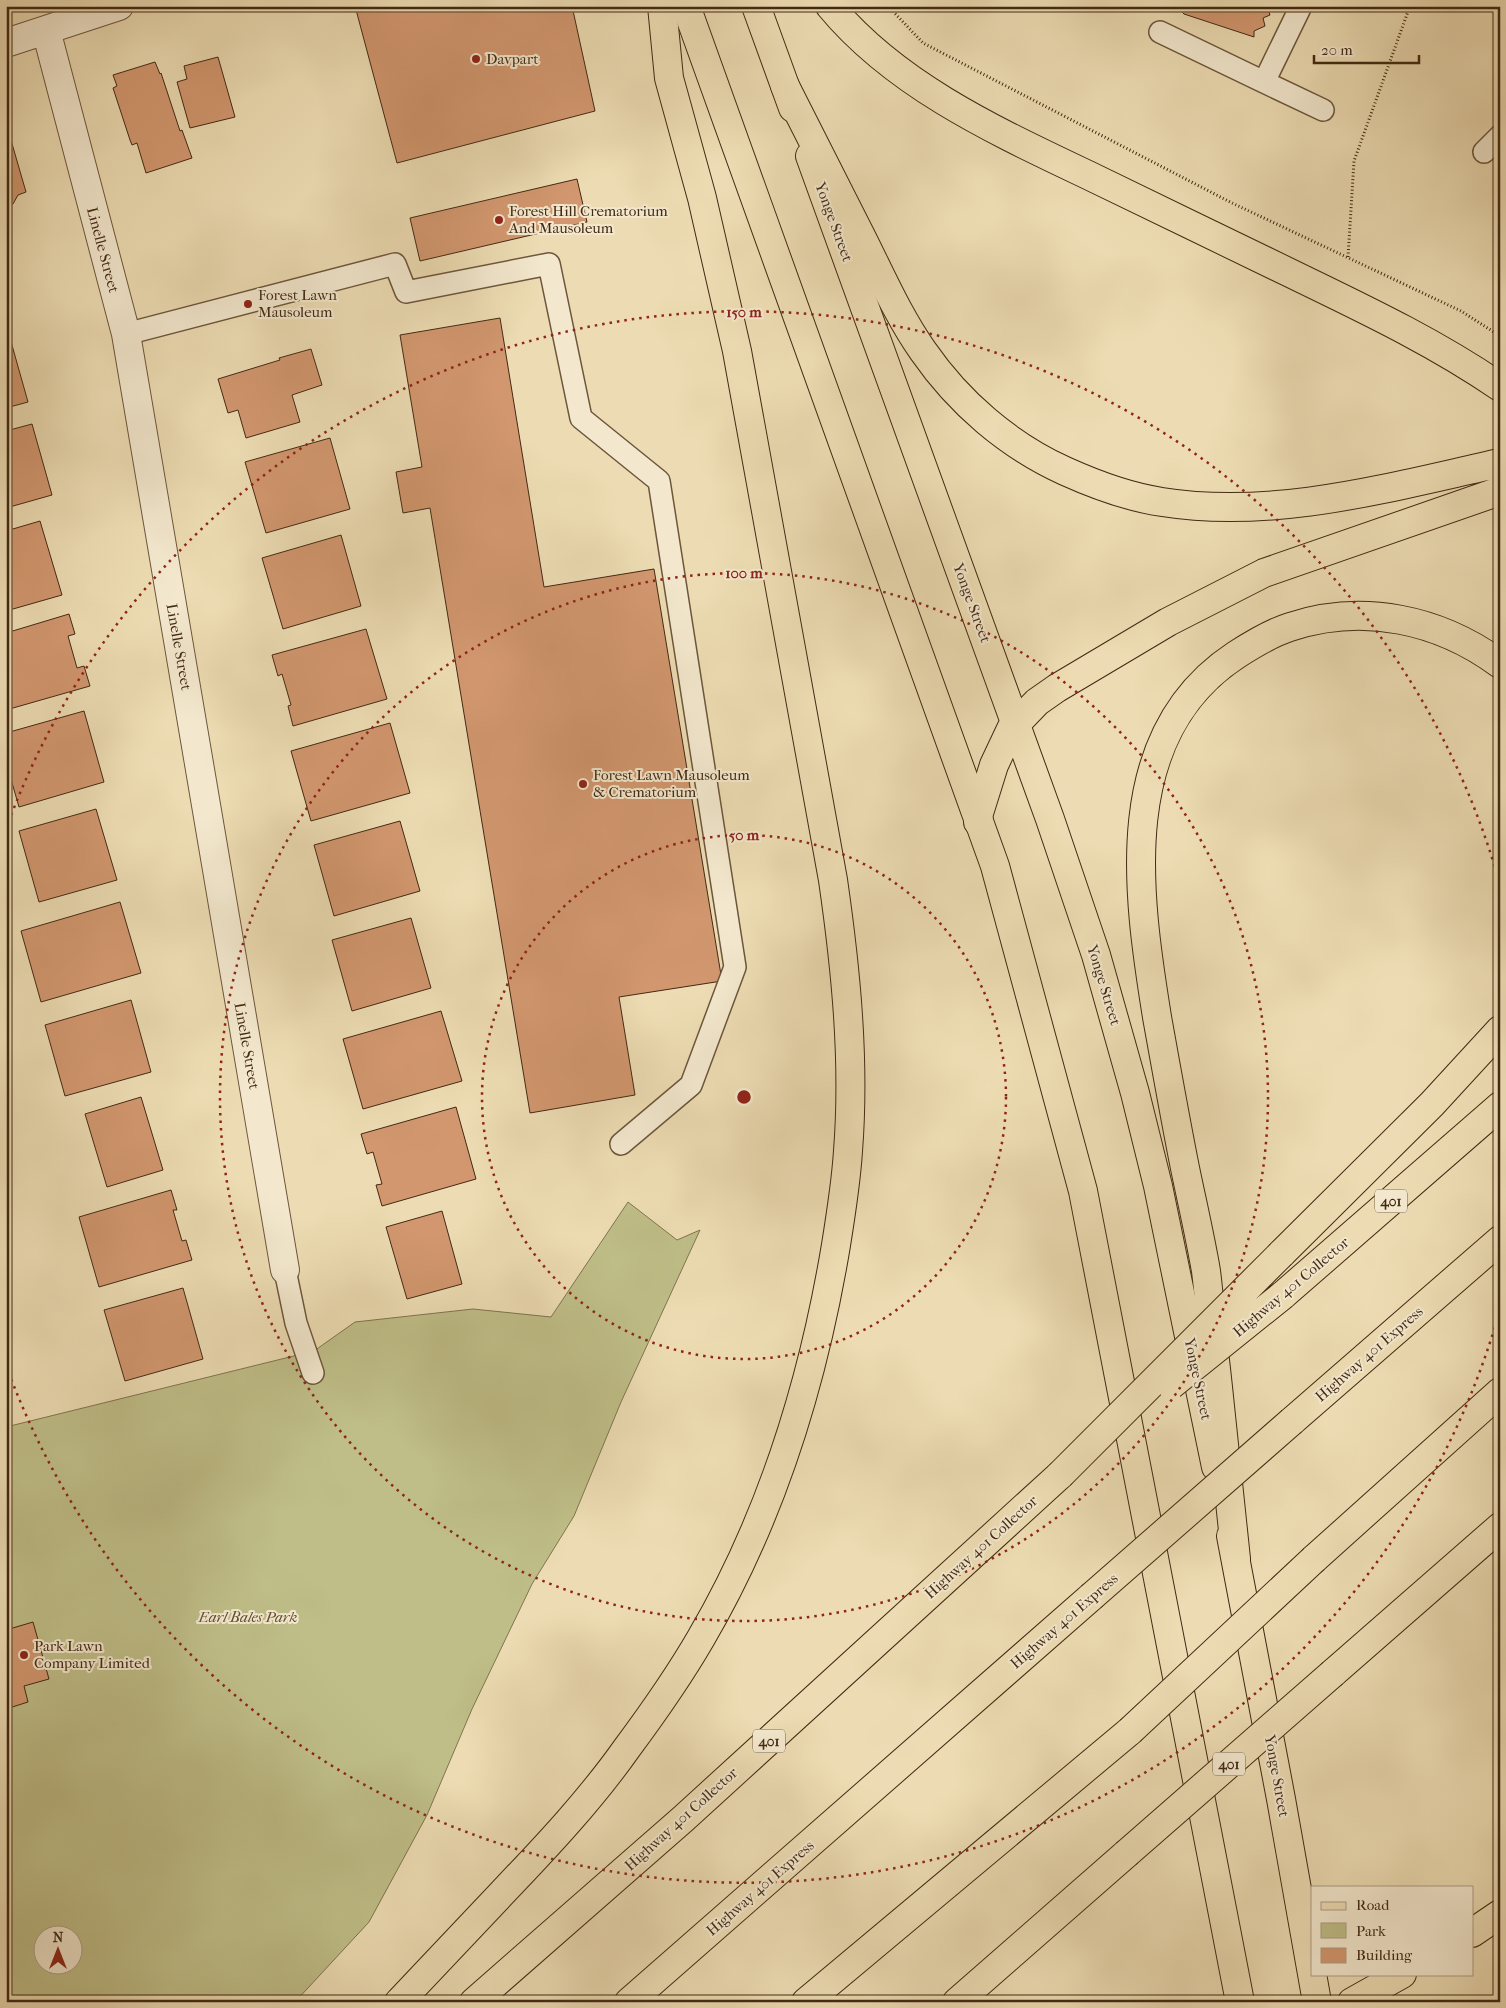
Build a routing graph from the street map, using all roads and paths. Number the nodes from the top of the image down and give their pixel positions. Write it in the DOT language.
graph roads {
  1 [pos="119,6"];
  2 [pos="662,6"];
  3 [pos="686,6"];
  4 [pos="756,6"];
  5 [pos="830,6"];
  6 [pos="888,6"];
  7 [pos="1300,6"];
  8 [pos="1410,6"];
  9 [pos="46,30"];
  10 [pos="1160,32"];
  11 [pos="6,43"];
  12 [pos="1264,82"];
  13 [pos="785,86"];
  14 [pos="1323,110"];
  15 [pos="1500,136"];
  16 [pos="1484,152"];
  17 [pos="1348,257"];
  18 [pos="126,334"];
  19 [pos="1500,336"];
  20 [pos="1500,386"];
  21 [pos="1500,463"];
  22 [pos="1500,492"];
  23 [pos="1500,664"];
  24 [pos="1015,724"];
  25 [pos="978,822"];
  26 [pos="1500,1030"];
  27 [pos="1500,1106"];
  28 [pos="622,1144"];
  29 [pos="1500,1240"];
  30 [pos="285,1270"];
  31 [pos="313,1373"];
  32 [pos="1500,1392"];
  33 [pos="1060,1475"];
  34 [pos="1500,1527"];
  35 [pos="1236,1559"];
  36 [pos="1500,1914"];
  37 [pos="1474,1931"];
  38 [pos="1311,1969"];
  39 [pos="1312,1976"];
  40 [pos="1398,1976"];
  41 [pos="400,2001"];
  42 [pos="474,2002"];
  43 [pos="629,2002"];
  44 [pos="806,2002"];
  45 [pos="956,2002"];
  46 [pos="1240,2002"];
  47 [pos="1317,2002"];
  48 [pos="1352,2002"];
  1 -- 9 [label="street"];
  2 -- 41 [label="main road"];
  3 -- 25 [label="main road"];
  4 -- 13 [label="main road, Yonge Street"];
  5 -- 20 [label="main road"];
  6 -- 17 [label="path"];
  7 -- 12 [label="lane"];
  8 -- 17 [label="path"];
  9 -- 11 [label="street"];
  9 -- 18 [label="street, Linelle Street"];
  10 -- 12 [label="lane"];
  12 -- 14 [label="lane"];
  13 -- 21 [label="main road"];
  13 -- 24 [label="main road, Yonge Street"];
  15 -- 16 [label="lane"];
  17 -- 19 [label="path"];
  18 -- 28 [label="lane"];
  18 -- 30 [label="street, Linelle Street"];
  22 -- 24 [label="main road"];
  23 -- 35 [label="main road"];
  24 -- 25 [label="main road"];
  24 -- 35 [label="main road, Yonge Street"];
  25 -- 46 [label="main road"];
  26 -- 33 [label="main road, bridge"];
  27 -- 33 [label="main road, Highway 401 Collector / 401, bridge"];
  29 -- 43 [label="main road, Highway 401 Express, bridge"];
  30 -- 31 [label="lane"];
  32 -- 44 [label="main road, bridge"];
  33 -- 42 [label="main road, Highway 401 Collector / 401"];
  34 -- 45 [label="main road, 401, bridge"];
  35 -- 38 [label="main road, Yonge Street"];
  36 -- 37 [label="main road"];
  39 -- 47 [label="main road, Yonge Street"];
  40 -- 48 [label="main road"];
}
